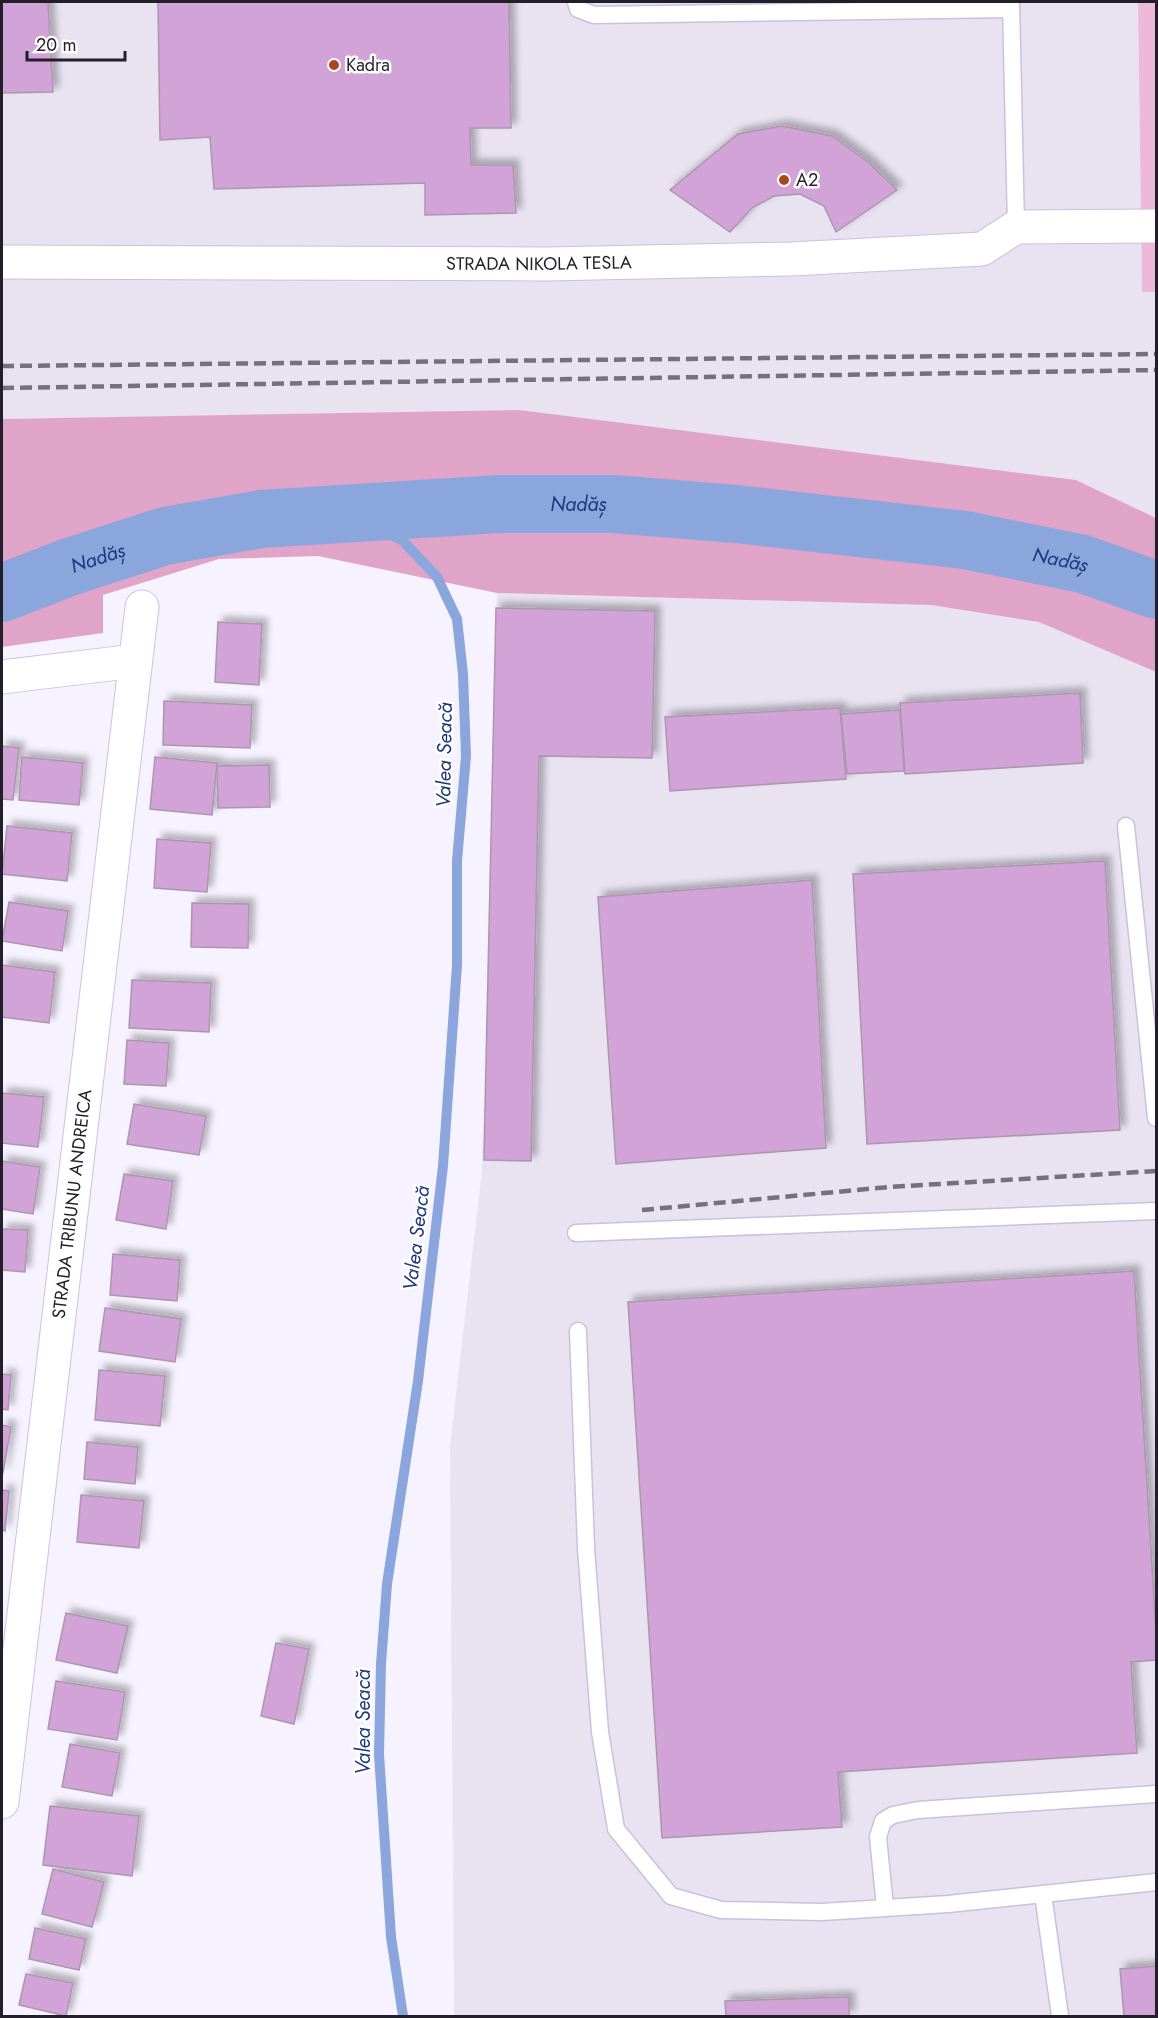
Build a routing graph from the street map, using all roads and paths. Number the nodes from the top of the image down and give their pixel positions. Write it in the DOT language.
graph roads {
  1 [pos="576,2"];
  2 [pos="1011,5"];
  3 [pos="955,6"];
  4 [pos="1156,225"];
  5 [pos="1016,227"];
  6 [pos="2,262"];
  7 [pos="142,607"];
  8 [pos="135,661"];
  9 [pos="2,677"];
  10 [pos="1126,826"];
  11 [pos="1156,1118"];
  12 [pos="1156,1211"];
  13 [pos="576,1233"];
  14 [pos="578,1331"];
  15 [pos="1156,1794"];
  16 [pos="2,1802"];
  17 [pos="1156,1882"];
  18 [pos="1042,1894"];
  19 [pos="885,1907"];
  20 [pos="1060,2016"];
  1 -- 3 [label="lane"];
  2 -- 3 [label="lane"];
  2 -- 5 [label="lane"];
  4 -- 5 [label="street"];
  5 -- 6 [label="street, STRADA NIKOLA TESLA"];
  7 -- 8 [label="street, STRADA TRIBUNU ANDREICA"];
  8 -- 9 [label="street"];
  8 -- 16 [label="street, STRADA TRIBUNU ANDREICA"];
  10 -- 11 [label="lane"];
  12 -- 13 [label="lane"];
  14 -- 19 [label="lane"];
  15 -- 19 [label="lane"];
  17 -- 18 [label="lane"];
  18 -- 19 [label="lane"];
  18 -- 20 [label="lane"];
}
